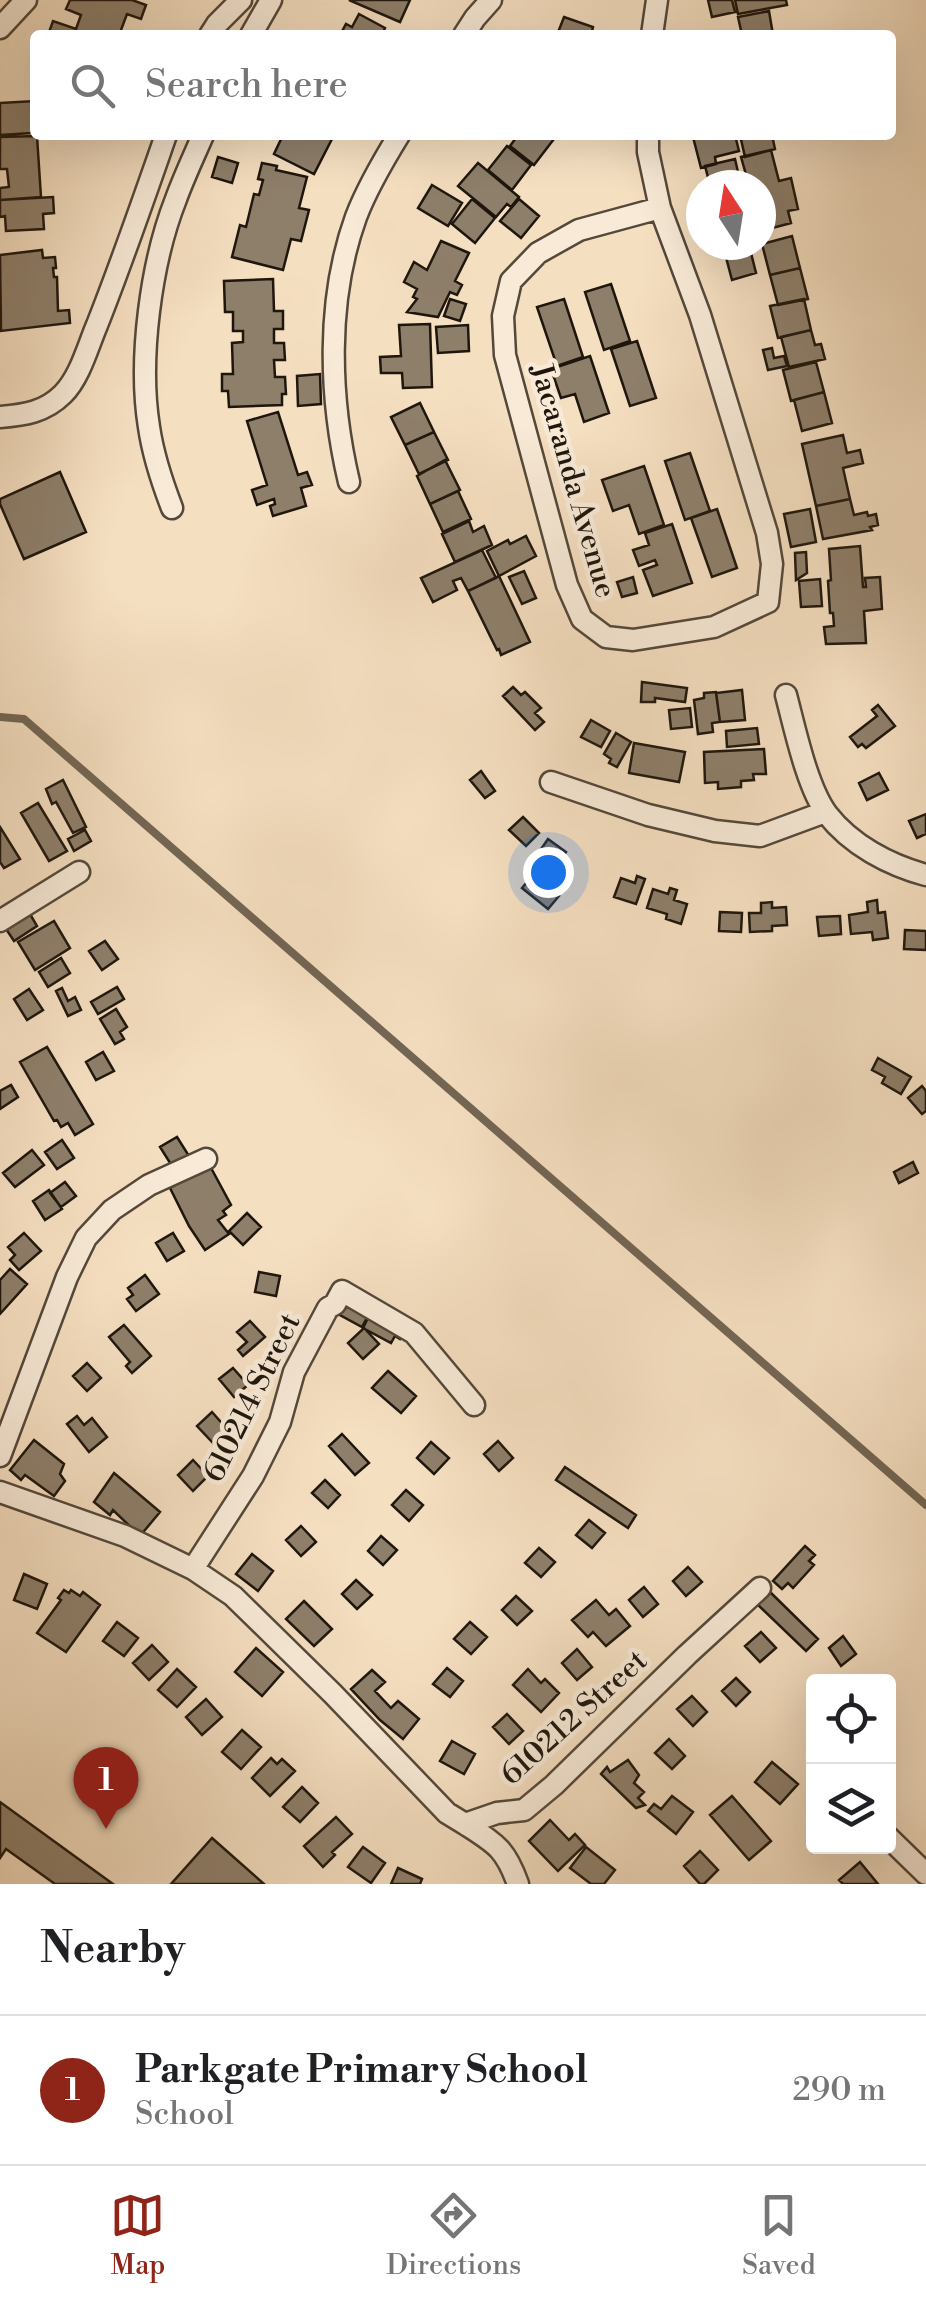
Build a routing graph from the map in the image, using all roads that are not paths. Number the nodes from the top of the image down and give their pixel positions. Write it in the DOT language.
graph roads {
  1 [pos="26,0"];
  2 [pos="241,0"];
  3 [pos="271,0"];
  4 [pos="492,0"];
  5 [pos="657,0"];
  6 [pos="0,28"];
  7 [pos="214,30"];
  8 [pos="255,30"];
  9 [pos="467,30"];
  10 [pos="653,30"];
  11 [pos="164,140"];
  12 [pos="201,140"];
  13 [pos="396,140"];
  14 [pos="648,140"];
  15 [pos="660,208"];
  16 [pos="0,417"];
  17 [pos="349,482"];
  18 [pos="172,508"];
  19 [pos="786,695"];
  20 [pos="551,782"];
  21 [pos="826,812"];
  22 [pos="79,872"];
  23 [pos="926,875"];
  24 [pos="0,922"];
  25 [pos="206,1158"];
  26 [pos="474,1406"];
  27 [pos="0,1456"];
  28 [pos="0,1492"];
  29 [pos="192,1569"];
  30 [pos="760,1588"];
  31 [pos="465,1824"];
  32 [pos="896,1845"];
  33 [pos="926,1874"];
  34 [pos="518,1884"];
  1 -- 6 [label="street"];
  2 -- 7 [label="street"];
  3 -- 8 [label="street"];
  4 -- 9 [label="street"];
  5 -- 10 [label="street"];
  11 -- 16 [label="street"];
  12 -- 18 [label="street"];
  13 -- 17 [label="street"];
  14 -- 15 [label="street, Jacaranda Avenue"];
  15 -- 15 [label="street, Jacaranda Avenue"];
  19 -- 21 [label="street"];
  20 -- 21 [label="street"];
  21 -- 23 [label="street"];
  22 -- 24 [label="street"];
  25 -- 27 [label="street"];
  26 -- 29 [label="street, 610214 Street"];
  28 -- 29 [label="street"];
  29 -- 31 [label="street"];
  30 -- 31 [label="street, 610212 Street"];
  31 -- 34 [label="street"];
  32 -- 33 [label="street"];
}
